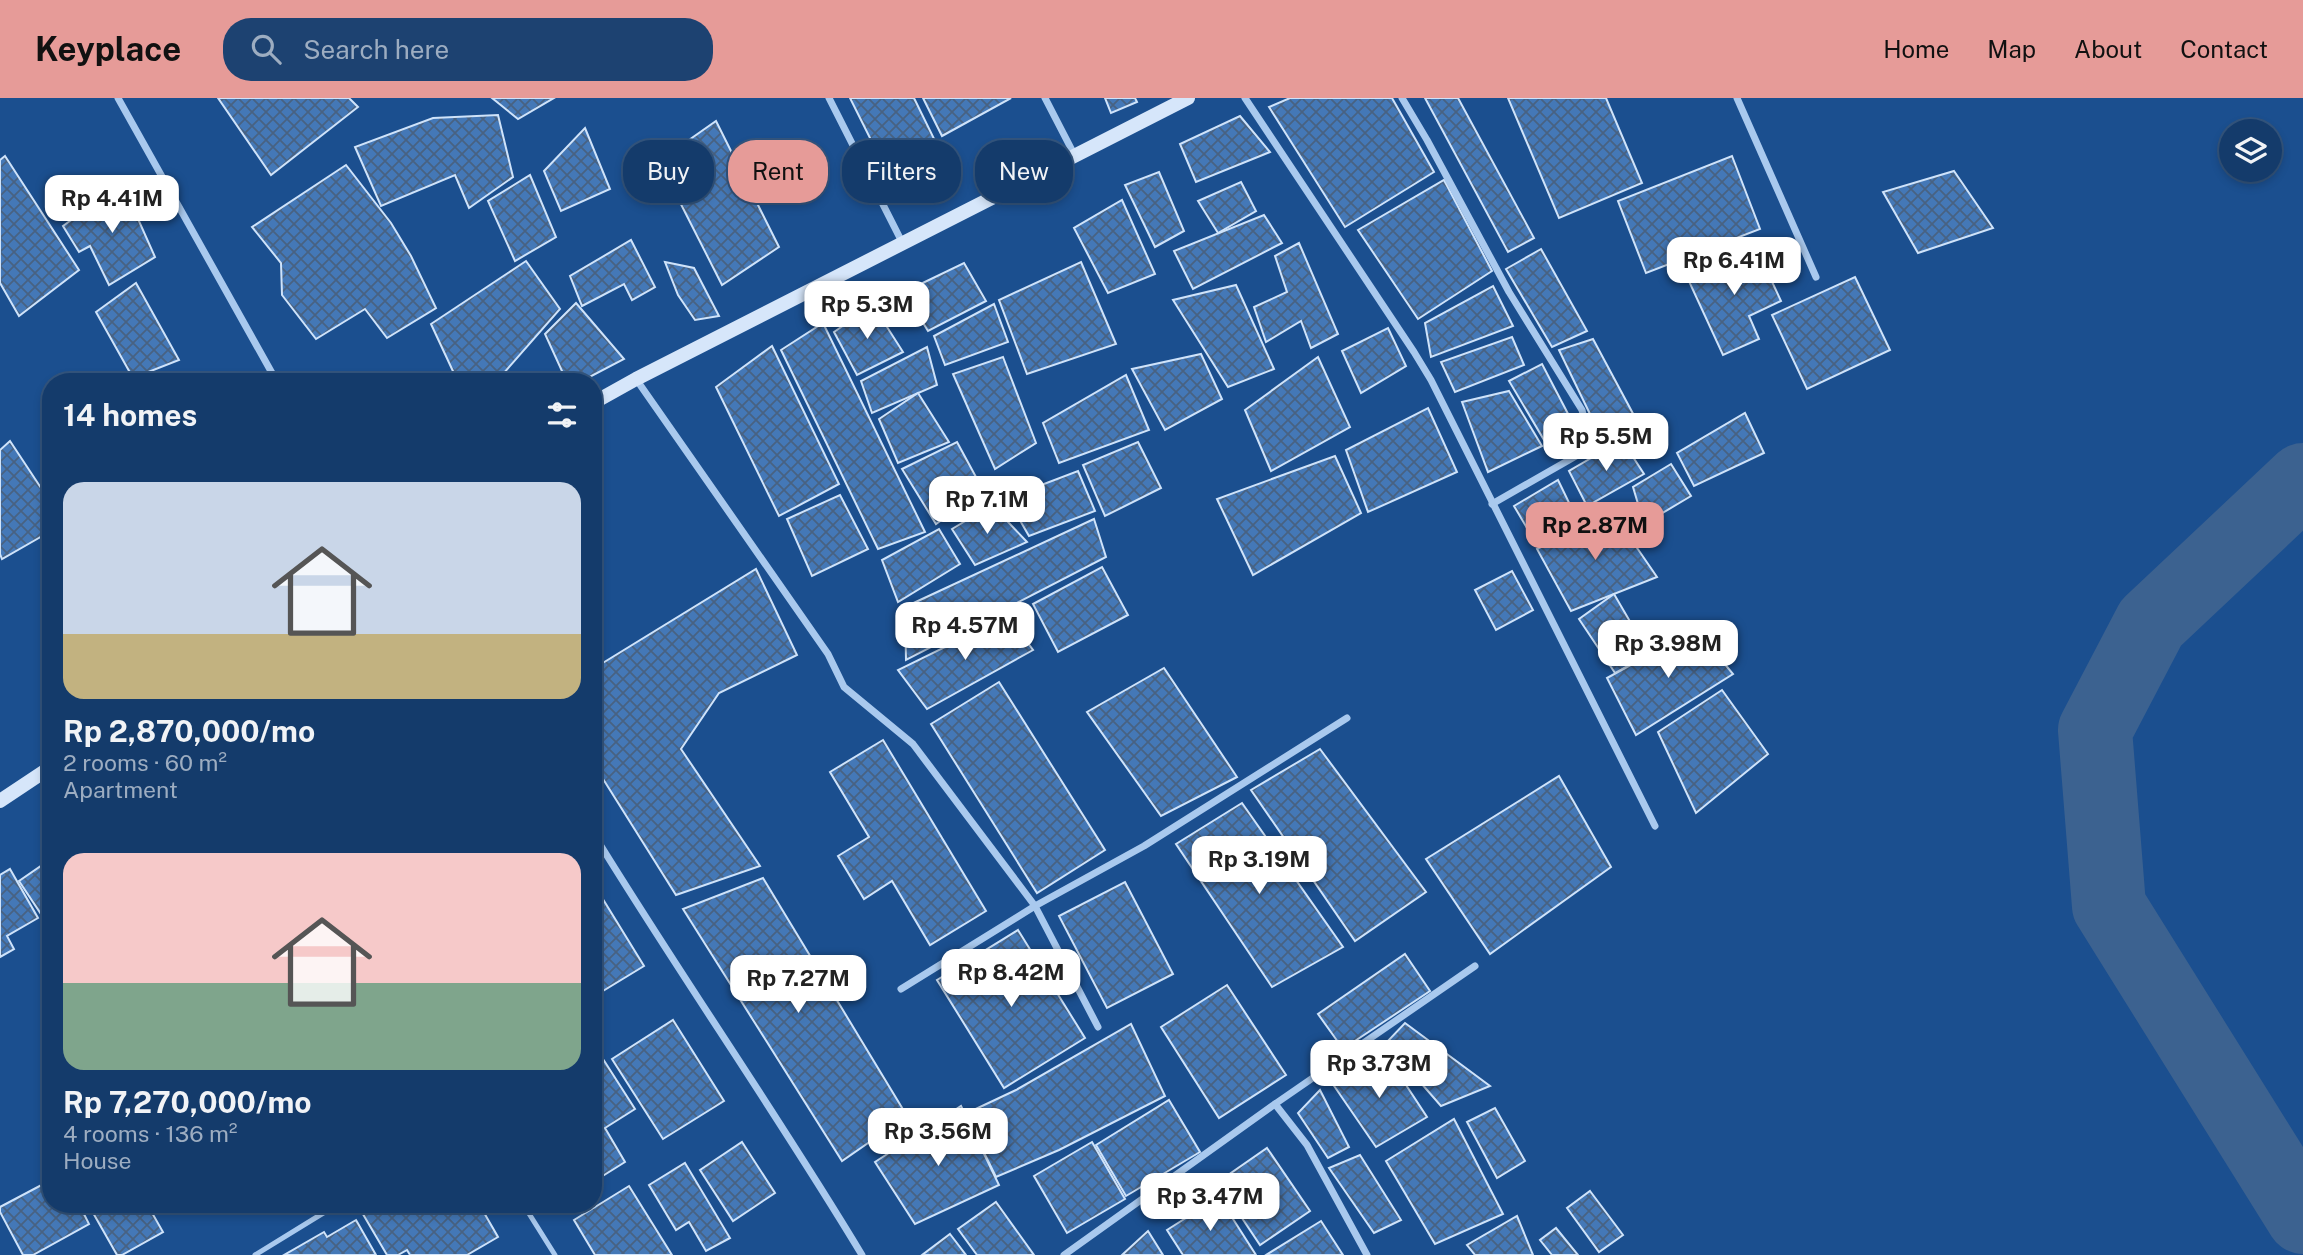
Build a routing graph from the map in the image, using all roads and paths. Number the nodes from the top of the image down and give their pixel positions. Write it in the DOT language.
graph roads {
  1 [pos="118,98"];
  2 [pos="829,98"];
  3 [pos="1045,98"];
  4 [pos="1188,98"];
  5 [pos="1245,98"];
  6 [pos="1402,98"];
  7 [pos="1737,98"];
  8 [pos="1076,157"];
  9 [pos="903,244"];
  10 [pos="1816,277"];
  11 [pos="272,373"];
  12 [pos="636,379"];
  13 [pos="602,398"];
  14 [pos="1492,504"];
  15 [pos="1347,718"];
  16 [pos="42,773"];
  17 [pos="0,801"];
  18 [pos="1655,826"];
  19 [pos="602,848"];
  20 [pos="1035,906"];
  21 [pos="1475,965"];
  22 [pos="901,989"];
  23 [pos="1098,1027"];
  24 [pos="1275,1104"];
  25 [pos="323,1213"];
  26 [pos="529,1213"];
  27 [pos="255,1255"];
  28 [pos="555,1255"];
  29 [pos="862,1255"];
  30 [pos="1064,1255"];
  31 [pos="1367,1255"];
  1 -- 11 [label="street"];
  2 -- 9 [label="street"];
  3 -- 8 [label="street"];
  4 -- 8 [label="main road"];
  5 -- 14 [label="street"];
  6 -- 14 [label="street"];
  7 -- 10 [label="street"];
  8 -- 9 [label="main road"];
  9 -- 12 [label="main road"];
  12 -- 13 [label="main road"];
  12 -- 20 [label="street"];
  14 -- 18 [label="street"];
  15 -- 20 [label="street"];
  16 -- 17 [label="main road"];
  19 -- 29 [label="street"];
  20 -- 22 [label="street"];
  20 -- 23 [label="street"];
  21 -- 24 [label="street"];
  24 -- 30 [label="street"];
  24 -- 31 [label="street"];
  25 -- 27 [label="lane"];
  26 -- 28 [label="lane"];
}
